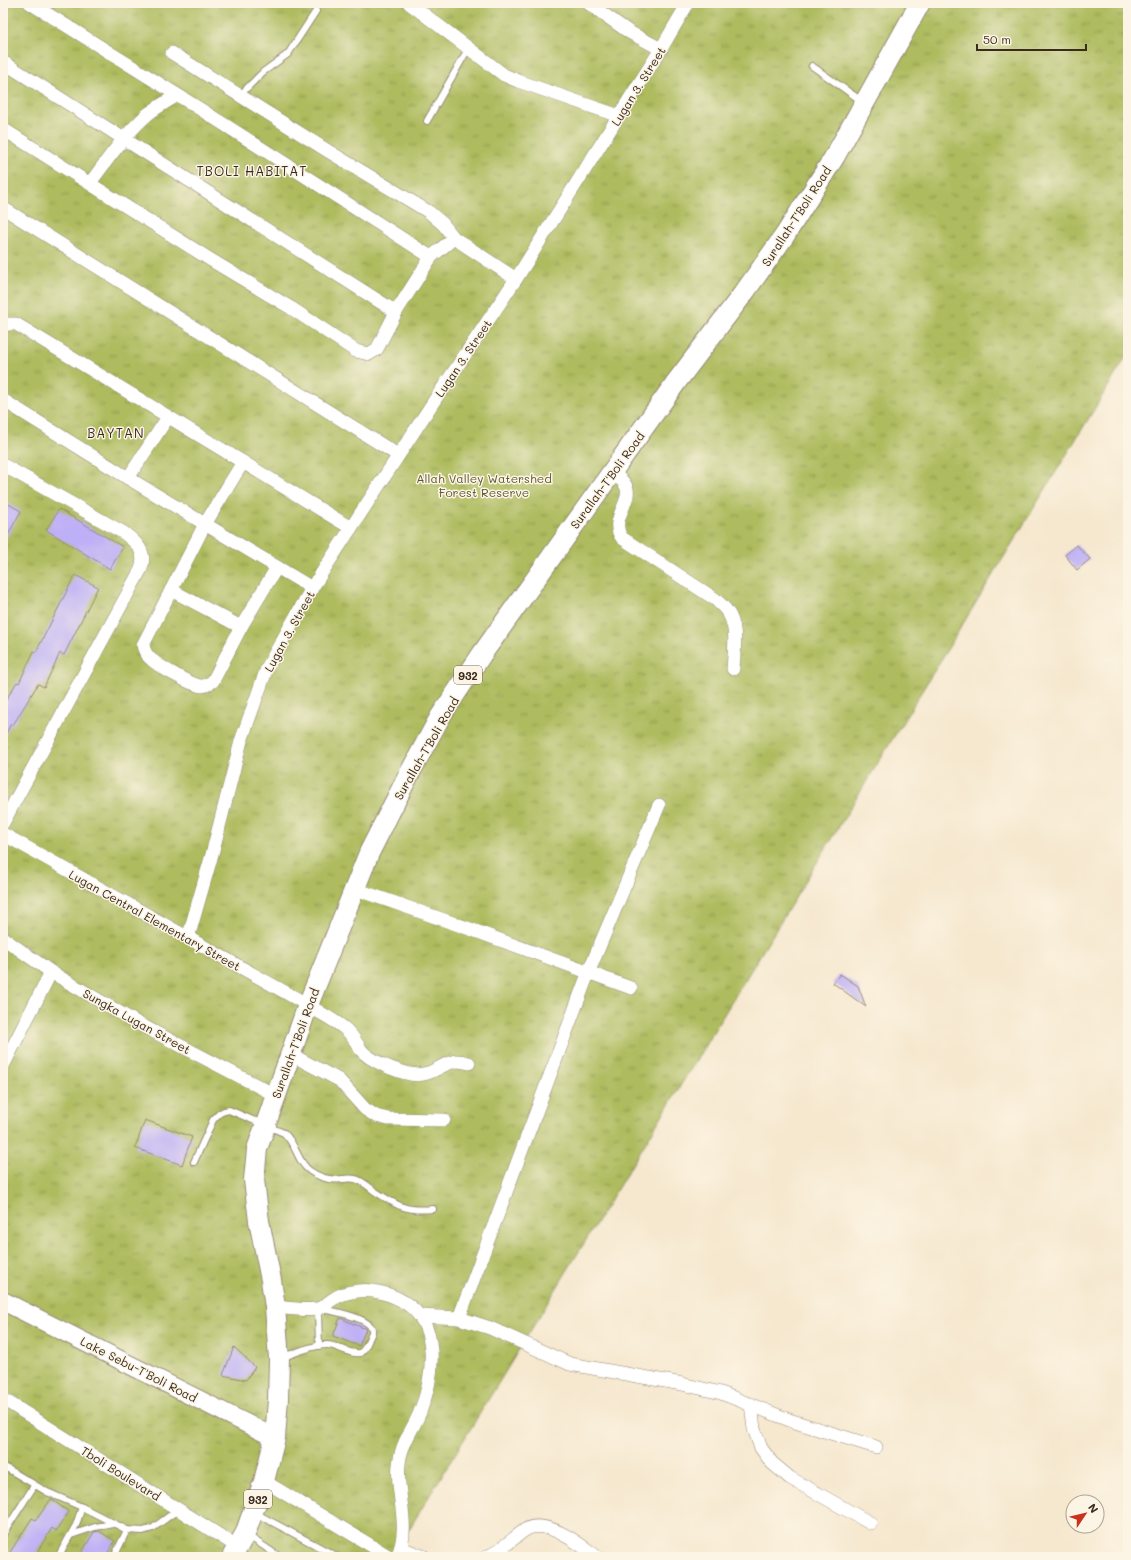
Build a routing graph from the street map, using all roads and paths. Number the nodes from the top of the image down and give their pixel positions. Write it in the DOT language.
graph roads {
  1 [pos="30,3"];
  2 [pos="409,3"];
  3 [pos="588,3"];
  4 [pos="688,3"];
  5 [pos="920,3"];
  6 [pos="316,11"];
  7 [pos="468,49"];
  8 [pos="661,49"];
  9 [pos="172,53"];
  10 [pos="3,62"];
  11 [pos="812,66"];
  12 [pos="177,95"];
  13 [pos="240,95"];
  14 [pos="865,103"];
  15 [pos="619,116"];
  16 [pos="427,121"];
  17 [pos="3,129"];
  18 [pos="123,139"];
  19 [pos="90,183"];
  20 [pos="3,208"];
  21 [pos="454,238"];
  22 [pos="431,257"];
  23 [pos="516,279"];
  24 [pos="396,312"];
  25 [pos="3,326"];
  26 [pos="3,400"];
  27 [pos="168,417"];
  28 [pos="398,455"];
  29 [pos="243,462"];
  30 [pos="3,465"];
  31 [pos="612,472"];
  32 [pos="128,478"];
  33 [pos="205,524"];
  34 [pos="351,528"];
  35 [pos="277,567"];
  36 [pos="312,588"];
  37 [pos="171,590"];
  38 [pos="241,627"];
  39 [pos="733,669"];
  40 [pos="659,805"];
  41 [pos="3,824"];
  42 [pos="3,834"];
  43 [pos="355,889"];
  44 [pos="3,938"];
  45 [pos="188,938"];
  46 [pos="589,971"];
  47 [pos="51,972"];
  48 [pos="631,988"];
  49 [pos="308,1005"];
  50 [pos="290,1054"];
  51 [pos="469,1063"];
  52 [pos="3,1066"];
  53 [pos="275,1095"];
  54 [pos="444,1120"];
  55 [pos="265,1126"];
  56 [pos="194,1162"];
  57 [pos="433,1209"];
  58 [pos="3,1301"];
  59 [pos="275,1307"];
  60 [pos="318,1309"];
  61 [pos="420,1316"];
  62 [pos="459,1318"];
  63 [pos="318,1346"];
  64 [pos="279,1359"];
  65 [pos="3,1399"];
  66 [pos="751,1404"];
  67 [pos="275,1438"];
  68 [pos="876,1447"];
  69 [pos="3,1466"];
  70 [pos="264,1481"];
  71 [pos="34,1486"];
  72 [pos="82,1507"];
  73 [pos="179,1509"];
  74 [pos="254,1513"];
  75 [pos="870,1523"];
  76 [pos="113,1524"];
  77 [pos="127,1530"];
  78 [pos="3,1534"];
  79 [pos="72,1535"];
  80 [pos="239,1546"];
  81 [pos="399,1553"];
  82 [pos="494,1556"];
  83 [pos="58,1557"];
  84 [pos="114,1557"];
  85 [pos="280,1557"];
  86 [pos="338,1557"];
  87 [pos="390,1557"];
  88 [pos="425,1557"];
  89 [pos="597,1557"];
  1 -- 12 [label="street"];
  2 -- 7 [label="street"];
  3 -- 8 [label="street"];
  4 -- 8 [label="street, Lugan 3. Street"];
  5 -- 14 [label="main road, Surallah-T'Boli Road / 932"];
  6 -- 13 [label="lane"];
  7 -- 15 [label="street"];
  7 -- 16 [label="lane"];
  8 -- 15 [label="street, Lugan 3. Street"];
  9 -- 13 [label="street"];
  10 -- 18 [label="street"];
  11 -- 14 [label="lane"];
  12 -- 18 [label="street"];
  12 -- 22 [label="street"];
  13 -- 21 [label="street"];
  14 -- 31 [label="main road, Surallah-T'Boli Road / 932"];
  15 -- 23 [label="street, Lugan 3. Street"];
  17 -- 19 [label="street"];
  18 -- 19 [label="street"];
  18 -- 24 [label="street"];
  19 -- 24 [label="street"];
  20 -- 28 [label="street"];
  21 -- 22 [label="street"];
  21 -- 23 [label="street"];
  22 -- 24 [label="street"];
  23 -- 28 [label="street, Lugan 3. Street"];
  25 -- 27 [label="street"];
  26 -- 32 [label="street"];
  27 -- 29 [label="street"];
  27 -- 32 [label="street"];
  28 -- 34 [label="street, Lugan 3. Street"];
  29 -- 33 [label="street"];
  29 -- 34 [label="street"];
  30 -- 41 [label="street"];
  31 -- 39 [label="street"];
  31 -- 43 [label="main road, Surallah-T'Boli Road / 932"];
  32 -- 33 [label="street"];
  33 -- 35 [label="street"];
  33 -- 37 [label="street"];
  34 -- 36 [label="street, Lugan 3. Street"];
  35 -- 36 [label="street"];
  35 -- 38 [label="street"];
  36 -- 45 [label="street, Lugan 3. Street"];
  37 -- 38 [label="street"];
  37 -- 38 [label="street"];
  40 -- 46 [label="street"];
  42 -- 45 [label="street, Lugan Central Elementary Street"];
  43 -- 46 [label="street"];
  43 -- 49 [label="main road, Surallah-T'Boli Road / 932"];
  44 -- 47 [label="street, Sungka Lugan Street"];
  45 -- 49 [label="street, Lugan Central Elementary Street"];
  46 -- 48 [label="street"];
  46 -- 62 [label="street"];
  47 -- 52 [label="street"];
  47 -- 53 [label="street, Sungka Lugan Street"];
  49 -- 50 [label="main road, Surallah-T'Boli Road / 932"];
  49 -- 51 [label="street, Lugan Central Elementary Street"];
  50 -- 53 [label="main road, Surallah-T'Boli Road / 932"];
  50 -- 54 [label="street"];
  53 -- 55 [label="main road, Surallah-T'Boli Road / 932"];
  55 -- 56 [label="lane"];
  55 -- 57 [label="lane"];
  55 -- 59 [label="main road, Surallah-T'Boli Road / 932"];
  58 -- 67 [label="main road, Lake Sebu-T'Boli Road"];
  59 -- 60 [label="street"];
  59 -- 64 [label="main road, Surallah-T'Boli Road / 932"];
  60 -- 61 [label="street"];
  60 -- 63 [label="lane"];
  60 -- 63 [label="lane"];
  61 -- 62 [label="street"];
  61 -- 81 [label="street"];
  62 -- 66 [label="street"];
  63 -- 64 [label="lane"];
  64 -- 67 [label="main road, Surallah-T'Boli Road / 932"];
  65 -- 73 [label="street, Tboli Boulevard"];
  66 -- 68 [label="street"];
  66 -- 75 [label="street"];
  67 -- 70 [label="main road, 932"];
  69 -- 71 [label="lane"];
  70 -- 74 [label="main road, 932"];
  70 -- 87 [label="street"];
  71 -- 72 [label="lane"];
  71 -- 78 [label="lane"];
  72 -- 76 [label="lane"];
  72 -- 79 [label="lane"];
  73 -- 77 [label="lane"];
  73 -- 80 [label="street, Tboli Boulevard"];
  74 -- 80 [label="main road, 932"];
  74 -- 86 [label="lane"];
  76 -- 77 [label="lane"];
  76 -- 79 [label="lane"];
  77 -- 84 [label="lane"];
  79 -- 83 [label="lane"];
  80 -- 85 [label="lane"];
  81 -- 88 [label="street"];
  82 -- 89 [label="street"];
}
